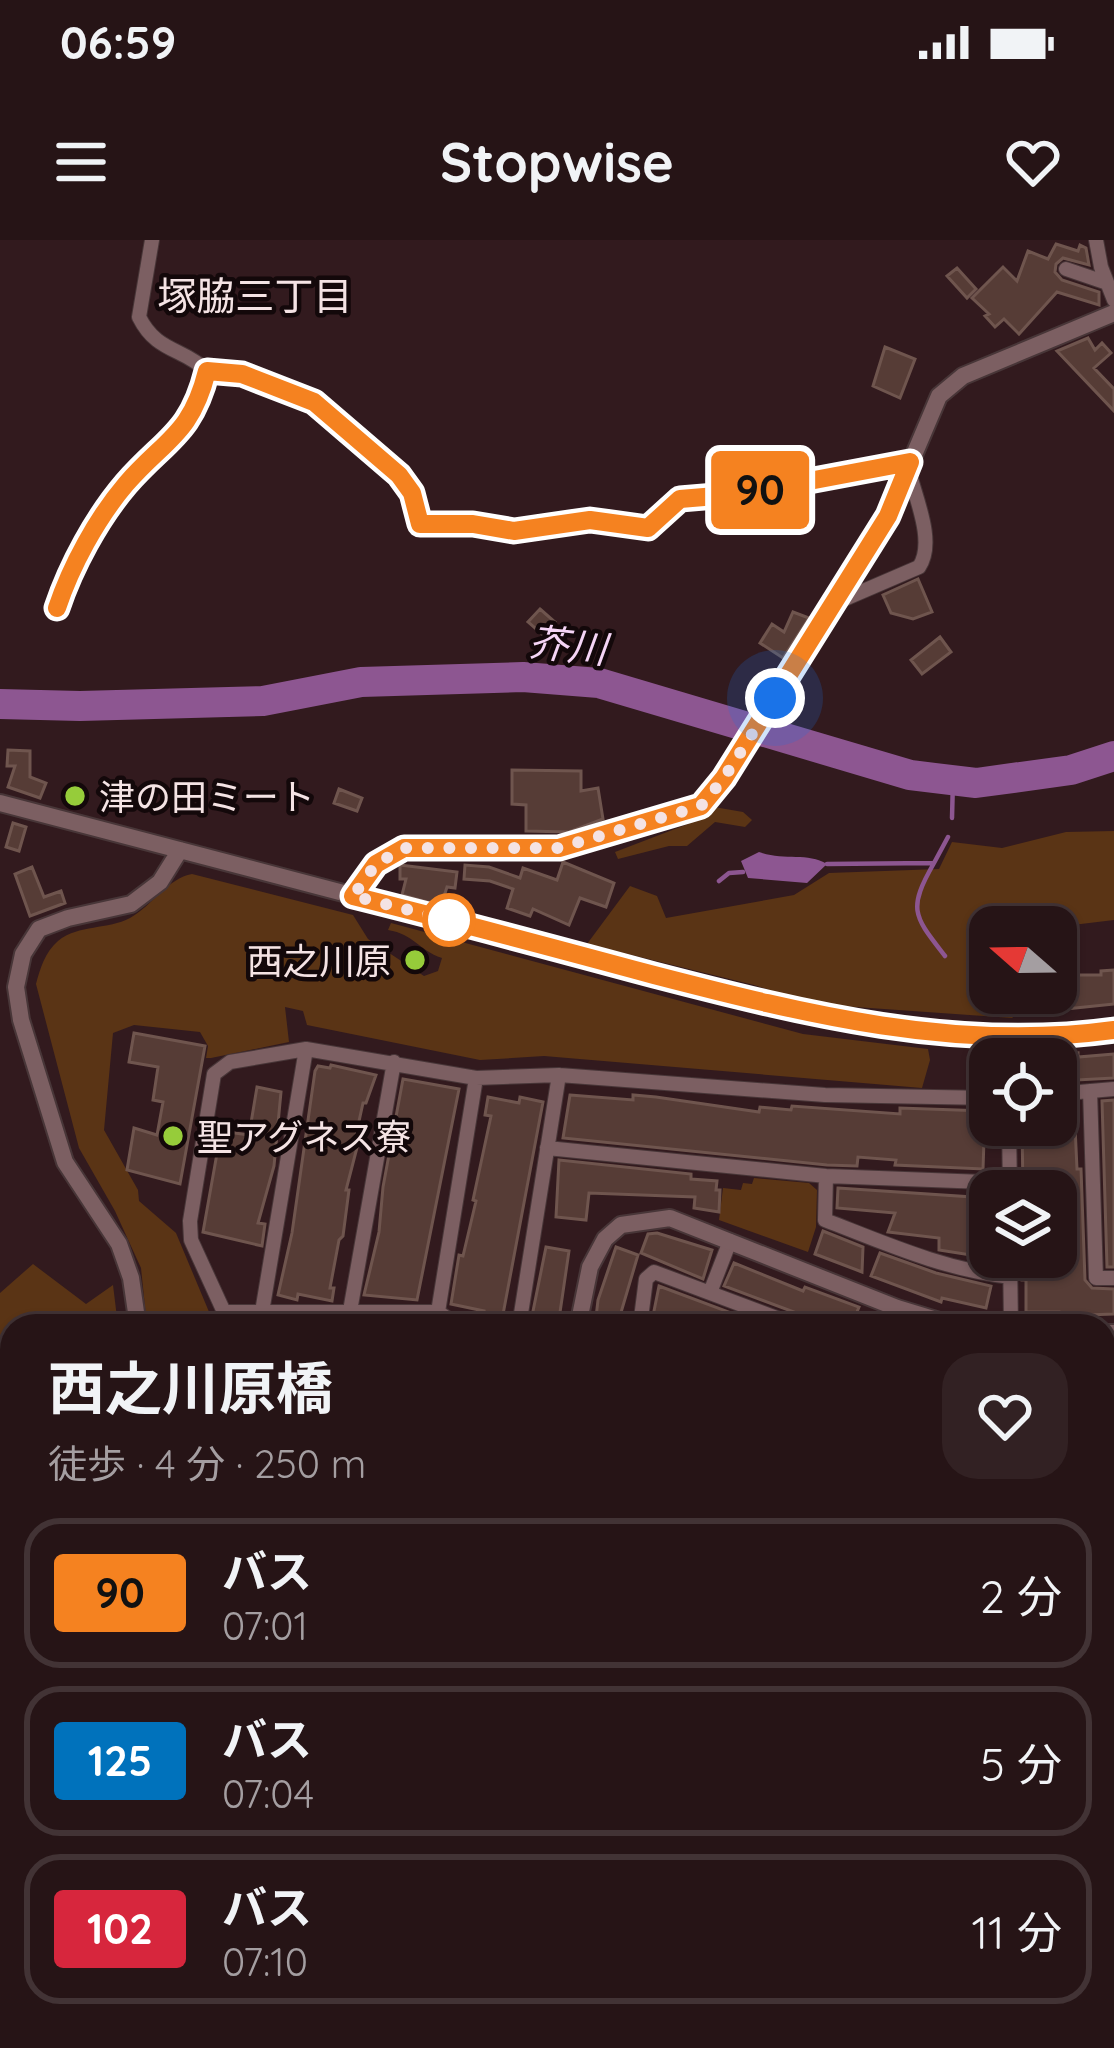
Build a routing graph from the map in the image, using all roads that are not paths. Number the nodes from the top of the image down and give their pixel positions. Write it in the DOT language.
graph roads {
  1 [pos="152,240"];
  2 [pos="1096,240"];
  3 [pos="1066,268"];
  4 [pos="1111,289"];
  5 [pos="1114,313"];
  6 [pos="207,371"];
  7 [pos="909,465"];
  8 [pos="833,604"];
  9 [pos="57,608"];
  10 [pos="0,802"];
  11 [pos="180,850"];
  12 [pos="353,896"];
  13 [pos="1114,1030"];
  14 [pos="306,1049"];
  15 [pos="394,1062"];
  16 [pos="559,1075"];
  17 [pos="476,1078"];
  18 [pos="1114,1089"];
  19 [pos="1090,1091"];
  20 [pos="1077,1092"];
  21 [pos="969,1098"];
  22 [pos="547,1148"];
  23 [pos="826,1176"];
  24 [pos="969,1185"];
  25 [pos="730,1241"];
  26 [pos="969,1271"];
  27 [pos="1011,1278"];
  28 [pos="1114,1278"];
  29 [pos="711,1290"];
  30 [pos="350,1311"];
  31 [pos="262,1312"];
  32 [pos="438,1312"];
  33 [pos="136,1314"];
  34 [pos="441,1314"];
  35 [pos="521,1314"];
  36 [pos="580,1314"];
  37 [pos="642,1314"];
  38 [pos="769,1314"];
  39 [pos="917,1314"];
  40 [pos="1011,1314"];
  1 -- 6 [label="street"];
  2 -- 4 [label="street"];
  3 -- 4 [label="street"];
  5 -- 7 [label="street"];
  6 -- 7 [label="street"];
  6 -- 9 [label="street"];
  7 -- 8 [label="street"];
  7 -- 8 [label="street"];
  8 -- 12 [label="street"];
  10 -- 11 [label="street"];
  11 -- 12 [label="street"];
  11 -- 33 [label="street"];
  12 -- 13 [label="street"];
  14 -- 15 [label="street"];
  14 -- 31 [label="street"];
  14 -- 31 [label="street"];
  15 -- 17 [label="street"];
  15 -- 30 [label="street"];
  16 -- 17 [label="street"];
  16 -- 21 [label="street"];
  16 -- 22 [label="street"];
  17 -- 32 [label="street"];
  18 -- 19 [label="street"];
  19 -- 20 [label="street"];
  19 -- 28 [label="street"];
  22 -- 23 [label="street"];
  22 -- 35 [label="street"];
  23 -- 24 [label="street"];
  23 -- 26 [label="street"];
  25 -- 29 [label="street"];
  25 -- 36 [label="street"];
  25 -- 39 [label="street"];
  27 -- 40 [label="street"];
  29 -- 37 [label="street"];
  29 -- 38 [label="street"];
  30 -- 31 [label="street"];
  30 -- 32 [label="street"];
  32 -- 34 [label="street"];
}
